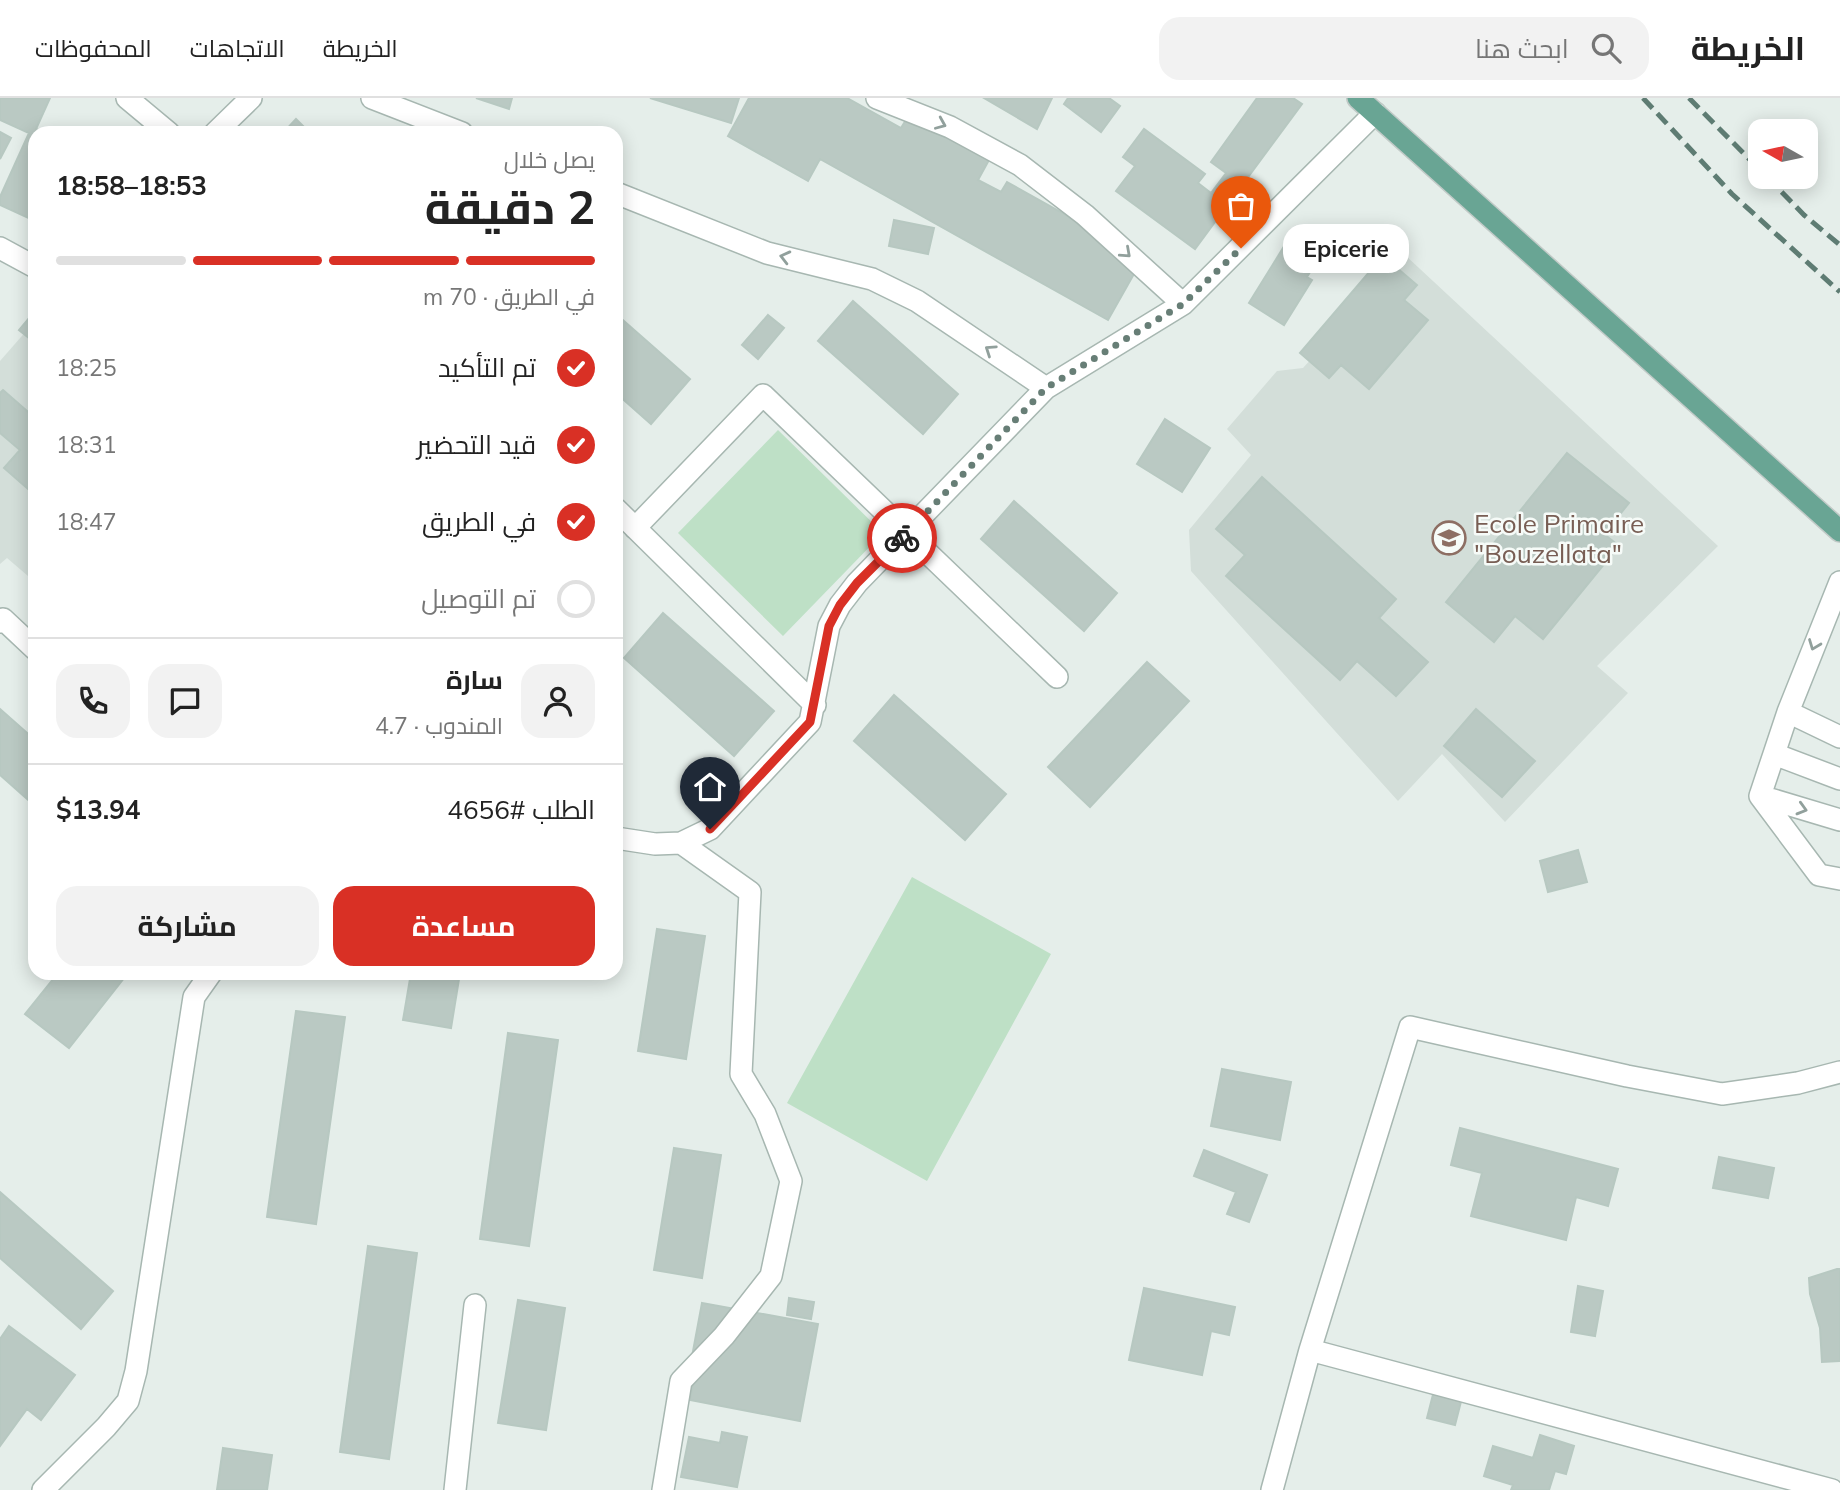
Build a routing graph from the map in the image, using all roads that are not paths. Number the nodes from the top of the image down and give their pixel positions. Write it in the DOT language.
graph roads {
  1 [pos="127,98"];
  2 [pos="251,98"];
  3 [pos="372,98"];
  4 [pos="877,98"];
  5 [pos="1358,98"];
  6 [pos="1375,113"];
  7 [pos="161,126"];
  8 [pos="222,126"];
  9 [pos="444,126"];
  10 [pos="623,196"];
  11 [pos="0,248"];
  12 [pos="28,264"];
  13 [pos="1183,304"];
  14 [pos="1046,388"];
  15 [pos="623,516"];
  16 [pos="635,528"];
  17 [pos="1840,531"];
  18 [pos="906,534"];
  19 [pos="1840,582"];
  20 [pos="0,622"];
  21 [pos="28,642"];
  22 [pos="1057,677"];
  23 [pos="815,705"];
  24 [pos="1788,712"];
  25 [pos="1840,737"];
  26 [pos="1774,754"];
  27 [pos="1840,779"];
  28 [pos="1760,796"];
  29 [pos="1840,820"];
  30 [pos="623,839"];
  31 [pos="681,843"];
  32 [pos="1840,879"];
  33 [pos="192,980"];
  34 [pos="206,980"];
  35 [pos="194,997"];
  36 [pos="1840,1072"];
  37 [pos="475,1306"];
  38 [pos="1310,1350"];
  39 [pos="43,1490"];
  40 [pos="455,1490"];
  41 [pos="663,1490"];
  42 [pos="1272,1490"];
  43 [pos="1832,1490"];
  1 -- 7 [label="street"];
  2 -- 8 [label="street"];
  3 -- 9 [label="street"];
  4 -- 13 [label="street, one-way"];
  5 -- 6 [label="main road"];
  6 -- 13 [label="street"];
  6 -- 17 [label="main road"];
  14 -- 10 [label="street, one-way"];
  11 -- 12 [label="street"];
  13 -- 14 [label="street"];
  14 -- 18 [label="street"];
  15 -- 16 [label="street"];
  16 -- 18 [label="street"];
  16 -- 23 [label="street"];
  18 -- 22 [label="street"];
  18 -- 23 [label="street"];
  19 -- 24 [label="street, one-way"];
  20 -- 21 [label="street"];
  23 -- 31 [label="street"];
  24 -- 25 [label="street"];
  24 -- 26 [label="street"];
  26 -- 27 [label="street"];
  26 -- 28 [label="street"];
  28 -- 29 [label="street, one-way"];
  28 -- 32 [label="street"];
  30 -- 31 [label="street"];
  31 -- 41 [label="street"];
  33 -- 35 [label="street"];
  34 -- 35 [label="street"];
  35 -- 39 [label="street"];
  36 -- 38 [label="street"];
  37 -- 40 [label="street"];
  38 -- 42 [label="street"];
  38 -- 43 [label="street"];
}
